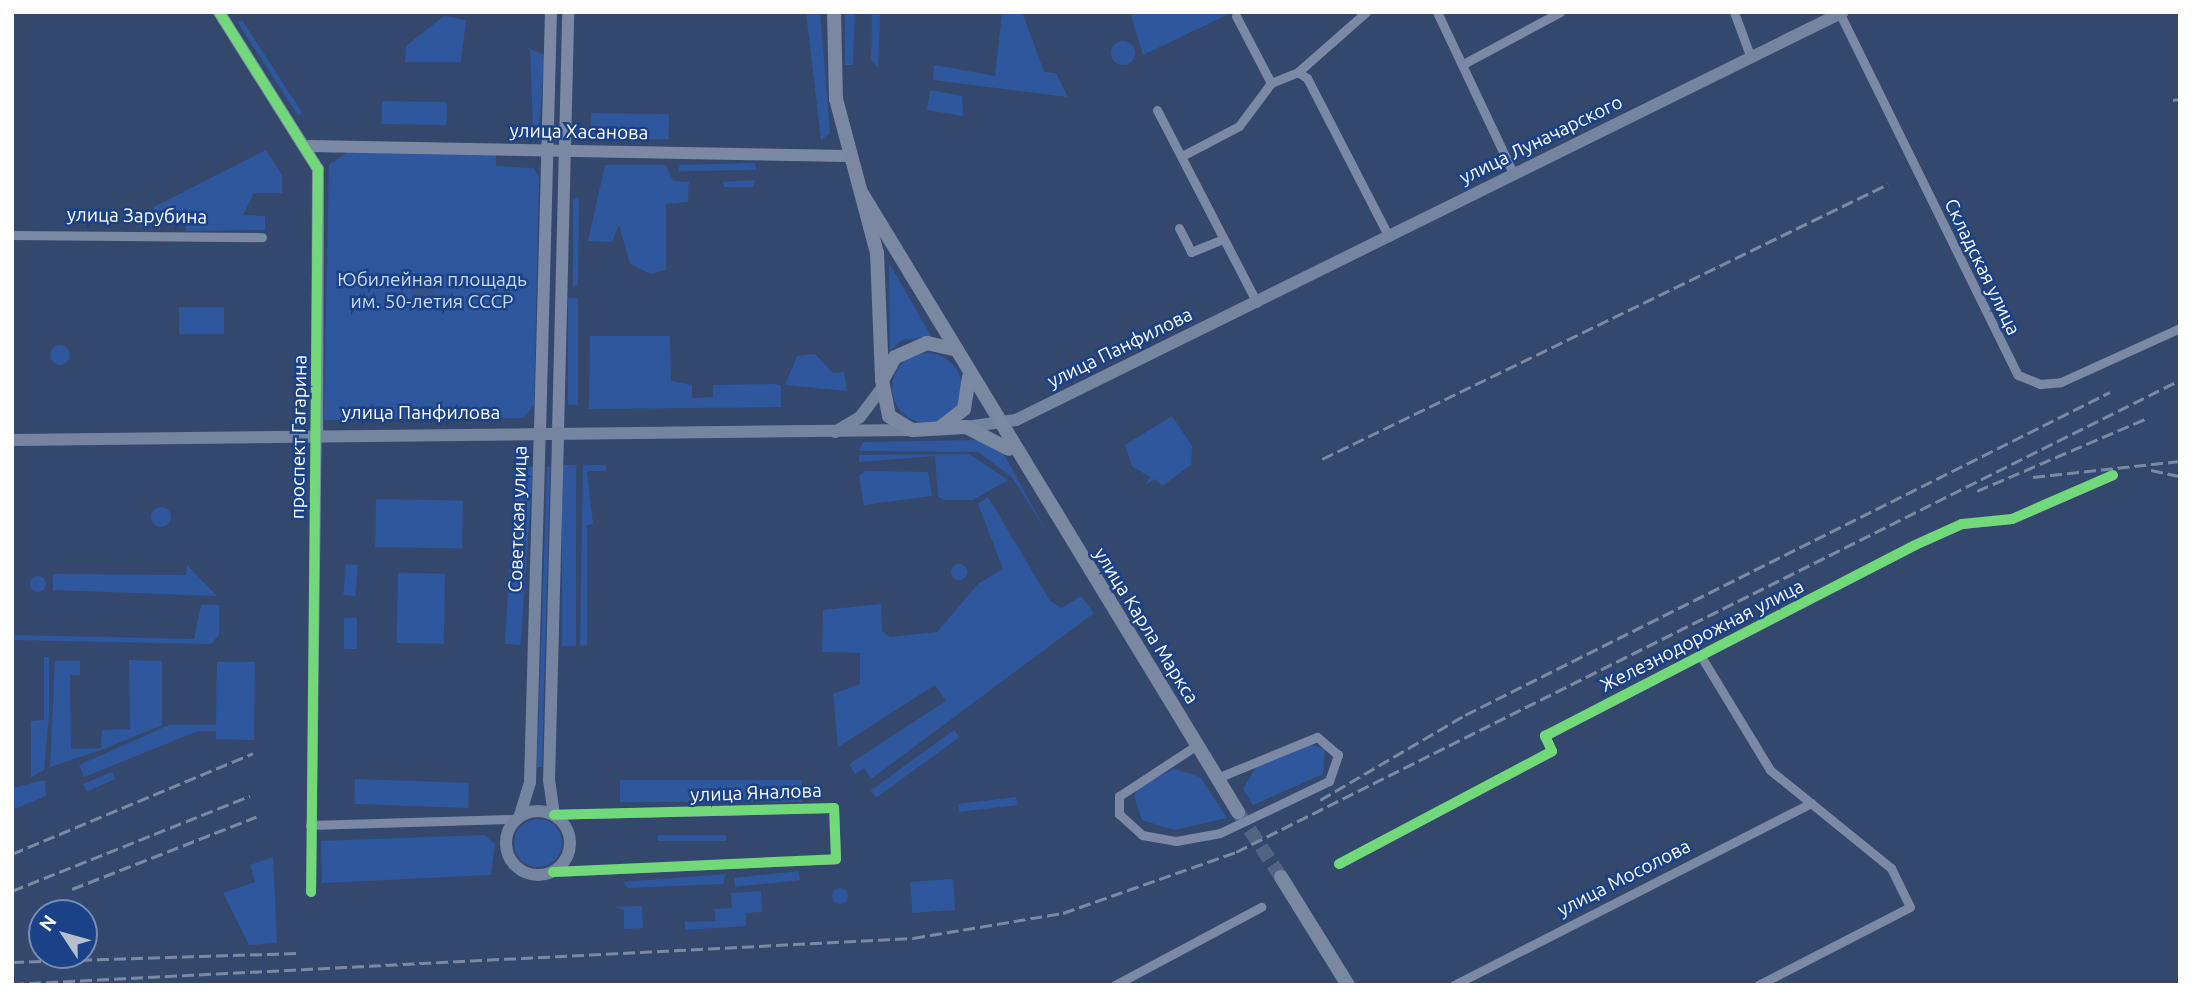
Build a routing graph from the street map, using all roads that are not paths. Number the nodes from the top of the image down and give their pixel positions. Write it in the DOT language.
graph roads {
  1 [pos="219,12"];
  2 [pos="551,12"];
  3 [pos="568,12"];
  4 [pos="834,12"];
  5 [pos="1366,12"];
  6 [pos="1437,12"];
  7 [pos="1560,12"];
  8 [pos="1734,12"];
  9 [pos="1842,13"];
  10 [pos="1236,16"];
  11 [pos="1751,58"];
  12 [pos="1465,63"];
  13 [pos="1298,72"];
  14 [pos="1271,83"];
  15 [pos="1157,110"];
  16 [pos="309,146"];
  17 [pos="547,150"];
  18 [pos="564,151"];
  19 [pos="848,156"];
  20 [pos="1182,156"];
  21 [pos="1514,175"];
  22 [pos="861,192"];
  23 [pos="1179,228"];
  24 [pos="12,234"];
  25 [pos="262,237"];
  26 [pos="1389,237"];
  27 [pos="1224,239"];
  28 [pos="1256,303"];
  29 [pos="2180,328"];
  30 [pos="953,349"];
  31 [pos="968,373"];
  32 [pos="882,384"];
  33 [pos="1000,426"];
  34 [pos="966,427"];
  35 [pos="937,429"];
  36 [pos="912,430"];
  37 [pos="540,431"];
  38 [pos="317,432"];
  39 [pos="558,432"];
  40 [pos="830,434"];
  41 [pos="12,440"];
  42 [pos="1020,460"];
  43 [pos="2113,475"];
  44 [pos="1702,658"];
  45 [pos="1197,746"];
  46 [pos="1217,778"];
  47 [pos="1811,803"];
  48 [pos="1238,812"];
  49 [pos="554,815"];
  50 [pos="517,817"];
  51 [pos="310,825"];
  52 [pos="1339,864"];
  53 [pos="553,872"];
  54 [pos="1280,877"];
  55 [pos="311,892"];
  56 [pos="1261,907"];
  57 [pos="1115,985"];
  58 [pos="1348,985"];
  59 [pos="1454,985"];
  60 [pos="1758,985"];
  1 -- 16 [label="street, проспект Гагарина"];
  2 -- 17 [label="street, Советская улица"];
  3 -- 18 [label="street, Советская улица"];
  4 -- 19 [label="main road"];
  5 -- 13 [label="street"];
  6 -- 12 [label="street"];
  7 -- 12 [label="street"];
  8 -- 11 [label="street"];
  9 -- 11 [label="main road, улица Луначарского"];
  9 -- 29 [label="street, Складская улица"];
  10 -- 14 [label="street"];
  11 -- 21 [label="main road, улица Луначарского"];
  12 -- 21 [label="street"];
  13 -- 14 [label="street"];
  13 -- 26 [label="street"];
  14 -- 20 [label="street"];
  15 -- 20 [label="street"];
  16 -- 17 [label="street, улица Хасанова"];
  16 -- 38 [label="street, проспект Гагарина"];
  17 -- 18 [label="street, улица Хасанова"];
  17 -- 37 [label="street, Советская улица"];
  18 -- 19 [label="street, улица Хасанова"];
  18 -- 39 [label="street, Советская улица"];
  19 -- 22 [label="main road"];
  20 -- 27 [label="street"];
  21 -- 26 [label="main road, улица Луначарского"];
  22 -- 30 [label="main road"];
  22 -- 32 [label="main road"];
  23 -- 27 [label="street"];
  24 -- 25 [label="street, улица Зарубина"];
  26 -- 28 [label="main road, улица Луначарского"];
  27 -- 28 [label="street"];
  28 -- 33 [label="main road, улица Панфилова"];
  30 -- 31 [label="main road"];
  30 -- 32 [label="main road"];
  31 -- 33 [label="main road, улица Карла Маркса"];
  31 -- 35 [label="main road"];
  32 -- 36 [label="main road"];
  32 -- 40 [label="main road"];
  33 -- 34 [label="main road"];
  33 -- 42 [label="main road, улица Карла Маркса"];
  34 -- 35 [label="main road"];
  34 -- 42 [label="main road, улица Карла Маркса"];
  35 -- 36 [label="main road"];
  36 -- 40 [label="main road, улица Панфилова"];
  37 -- 38 [label="main road, улица Панфилова"];
  37 -- 39 [label="main road, улица Панфилова"];
  37 -- 50 [label="main road, Советская улица"];
  38 -- 41 [label="main road, улица Панфилова"];
  38 -- 51 [label="street, проспект Гагарина"];
  39 -- 40 [label="main road, улица Панфилова"];
  39 -- 49 [label="main road, Советская улица"];
  42 -- 45 [label="main road, улица Карла Маркса"];
  43 -- 44 [label="street, Железнодорожная улица"];
  44 -- 47 [label="street"];
  44 -- 52 [label="street, Железнодорожная улица"];
  45 -- 46 [label="main road, улица Карла Маркса"];
  45 -- 46 [label="street"];
  46 -- 48 [label="main road, улица Карла Маркса"];
  47 -- 59 [label="street, улица Мосолова"];
  47 -- 60 [label="street"];
  49 -- 50 [label="main road"];
  49 -- 53 [label="main road"];
  49 -- 53 [label="street, улица Яналова"];
  50 -- 51 [label="street"];
  50 -- 53 [label="main road"];
  51 -- 55 [label="street, проспект Гагарина"];
  54 -- 58 [label="main road"];
  56 -- 57 [label="street"];
}
